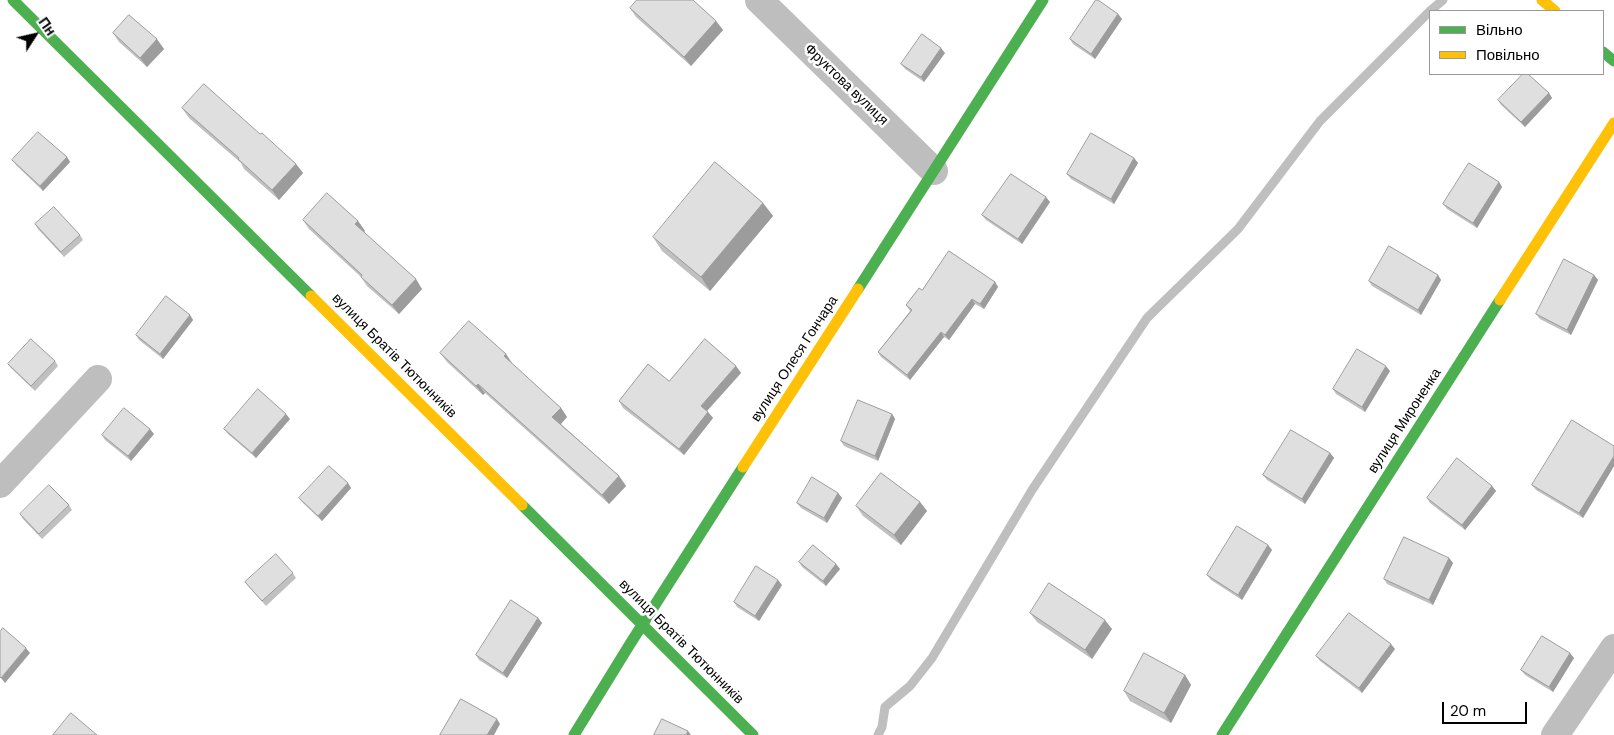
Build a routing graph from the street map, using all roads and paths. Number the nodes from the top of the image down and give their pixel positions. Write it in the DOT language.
graph roads {
  1 [pos="12,0"];
  2 [pos="759,0"];
  3 [pos="1043,0"];
  4 [pos="1542,0"];
  5 [pos="1554,10"];
  6 [pos="1604,53"];
  7 [pos="1614,61"];
  8 [pos="1614,123"];
  9 [pos="934,171"];
  10 [pos="98,379"];
  11 [pos="0,484"];
  12 [pos="643,624"];
  13 [pos="1614,648"];
  14 [pos="574,735"];
  15 [pos="753,735"];
  16 [pos="1222,735"];
  17 [pos="1555,735"];
  1 -- 12 [label="street, вулиця Братів Тютюнників"];
  2 -- 9 [label="street, Фруктова вулиця"];
  3 -- 9 [label="street, вулиця Олеся Гончара"];
  4 -- 5 [label="street"];
  6 -- 7 [label="street"];
  8 -- 16 [label="street, вулиця Мироненка"];
  9 -- 12 [label="street, вулиця Олеся Гончара"];
  10 -- 11 [label="street"];
  12 -- 14 [label="street, вулиця Олеся Гончара"];
  12 -- 15 [label="street, вулиця Братів Тютюнників"];
  13 -- 17 [label="street"];
}
